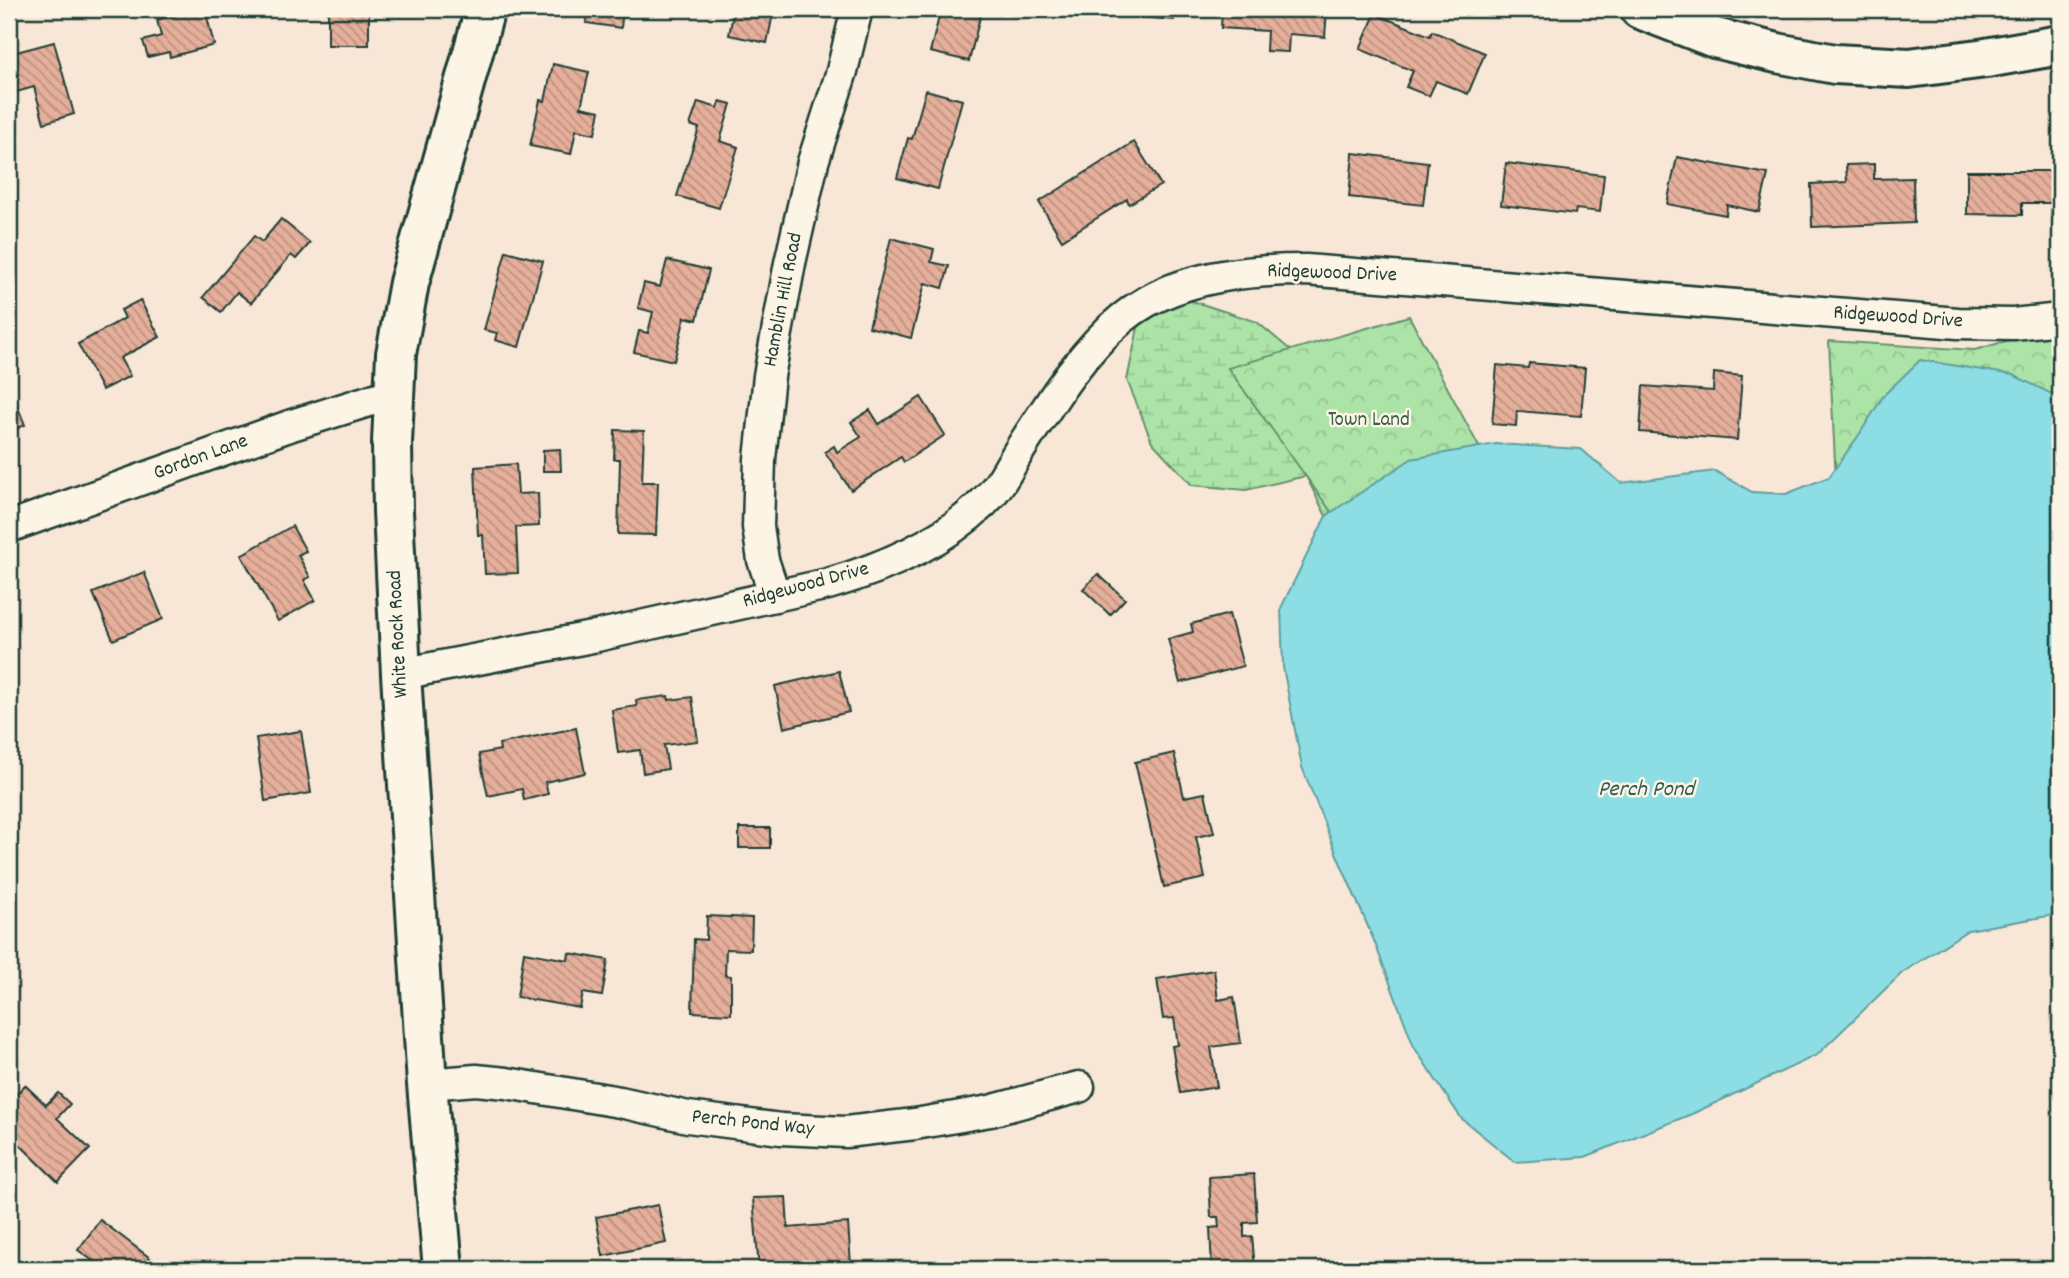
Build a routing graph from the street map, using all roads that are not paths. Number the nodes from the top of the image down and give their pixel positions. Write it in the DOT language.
graph roads {
  1 [pos="485,9"];
  2 [pos="857,9"];
  3 [pos="1640,9"];
  4 [pos="2060,46"];
  5 [pos="2060,319"];
  6 [pos="394,393"];
  7 [pos="9,527"];
  8 [pos="775,596"];
  9 [pos="401,674"];
  10 [pos="427,1084"];
  11 [pos="1079,1087"];
  12 [pos="443,1269"];
  1 -- 6 [label="street, White Rock Road"];
  2 -- 8 [label="street, Hamblin Hill Road"];
  3 -- 4 [label="street"];
  5 -- 8 [label="street, Ridgewood Drive"];
  6 -- 7 [label="street, Gordon Lane"];
  6 -- 9 [label="street, White Rock Road"];
  8 -- 9 [label="street, Ridgewood Drive"];
  9 -- 10 [label="street, White Rock Road"];
  10 -- 11 [label="street, Perch Pond Way"];
  10 -- 12 [label="street, White Rock Road"];
}
